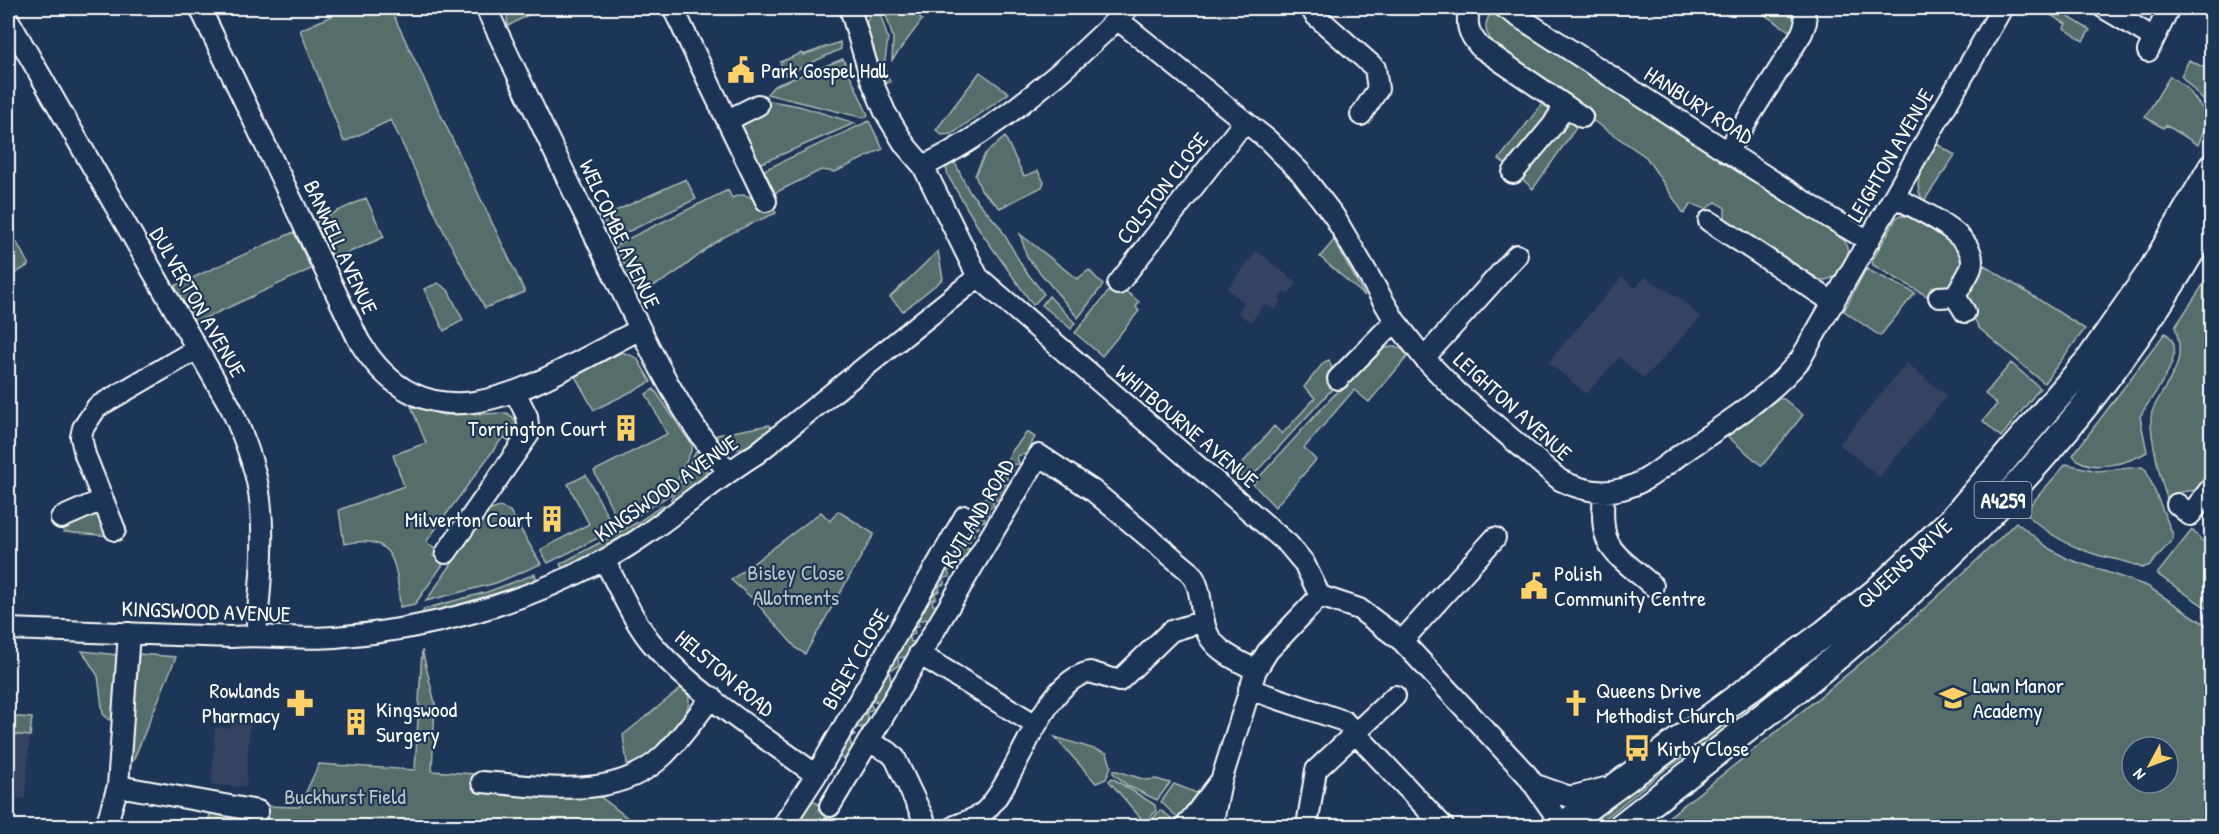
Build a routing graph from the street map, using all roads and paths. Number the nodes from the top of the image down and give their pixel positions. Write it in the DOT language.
graph roads {
  1 [pos="200,8"];
  2 [pos="488,8"];
  3 [pos="673,8"];
  4 [pos="849,8"];
  5 [pos="1311,8"];
  6 [pos="1469,8"];
  7 [pos="1504,8"];
  8 [pos="1803,8"];
  9 [pos="2002,8"];
  10 [pos="2104,8"];
  11 [pos="2169,8"];
  12 [pos="1122,13"];
  13 [pos="8,19"];
  14 [pos="758,105"];
  15 [pos="1565,105"];
  16 [pos="1361,115"];
  17 [pos="1582,117"];
  18 [pos="728,120"];
  19 [pos="1244,123"];
  20 [pos="1727,152"];
  21 [pos="923,166"];
  22 [pos="2211,167"];
  23 [pos="1513,173"];
  24 [pos="1894,196"];
  25 [pos="766,201"];
  26 [pos="2211,215"];
  27 [pos="1709,222"];
  28 [pos="1869,241"];
  29 [pos="1517,255"];
  30 [pos="978,277"];
  31 [pos="1118,284"];
  32 [pos="1953,302"];
  33 [pos="1834,303"];
  34 [pos="1395,321"];
  35 [pos="639,330"];
  36 [pos="197,349"];
  37 [pos="1424,358"];
  38 [pos="1338,379"];
  39 [pos="515,392"];
  40 [pos="728,472"];
  41 [pos="2211,487"];
  42 [pos="1604,492"];
  43 [pos="102,500"];
  44 [pos="2177,504"];
  45 [pos="965,516"];
  46 [pos="61,518"];
  47 [pos="115,530"];
  48 [pos="1495,538"];
  49 [pos="446,553"];
  50 [pos="604,560"];
  51 [pos="1653,586"];
  52 [pos="1320,596"];
  53 [pos="1204,621"];
  54 [pos="8,629"];
  55 [pos="129,633"];
  56 [pos="256,635"];
  57 [pos="1402,641"];
  58 [pos="919,654"];
  59 [pos="1256,670"];
  60 [pos="1249,689"];
  61 [pos="1395,696"];
  62 [pos="712,697"];
  63 [pos="1036,724"];
  64 [pos="1356,732"];
  65 [pos="868,742"];
  66 [pos="816,775"];
  67 [pos="1627,780"];
  68 [pos="1221,781"];
  69 [pos="482,782"];
  70 [pos="1536,785"];
  71 [pos="118,786"];
  72 [pos="830,806"];
  73 [pos="258,811"];
  74 [pos="784,824"];
  75 [pos="106,826"];
  76 [pos="927,826"];
  77 [pos="955,826"];
  78 [pos="1186,826"];
  79 [pos="1212,826"];
  80 [pos="1307,826"];
  81 [pos="1443,826"];
  82 [pos="1563,826"];
  83 [pos="1622,826"];
  1 -- 39 [label="street, BANWELL AVENUE"];
  2 -- 35 [label="street, WELCOMBE AVENUE"];
  3 -- 18 [label="street"];
  4 -- 21 [label="street, WHITBOURNE AVENUE"];
  5 -- 16 [label="street"];
  6 -- 15 [label="street"];
  7 -- 20 [label="street, HANBURY ROAD"];
  8 -- 20 [label="street"];
  9 -- 24 [label="street, LEIGHTON AVENUE"];
  10 -- 11 [label="street"];
  12 -- 19 [label="street, LEIGHTON AVENUE"];
  12 -- 21 [label="street"];
  13 -- 36 [label="street, DULVERTON AVENUE"];
  14 -- 18 [label="street"];
  15 -- 17 [label="street"];
  15 -- 23 [label="street"];
  18 -- 25 [label="street"];
  19 -- 31 [label="street, COLSTON CLOSE"];
  19 -- 34 [label="street, LEIGHTON AVENUE"];
  20 -- 28 [label="street, HANBURY ROAD"];
  21 -- 30 [label="street, WHITBOURNE AVENUE"];
  22 -- 67 [label="main road, QUEENS DRIVE / A4259"];
  24 -- 28 [label="street, LEIGHTON AVENUE"];
  24 -- 32 [label="street"];
  26 -- 83 [label="main road, QUEENS DRIVE / A4259"];
  27 -- 33 [label="street"];
  28 -- 33 [label="street, LEIGHTON AVENUE"];
  29 -- 37 [label="street"];
  30 -- 40 [label="street, KINGSWOOD AVENUE"];
  30 -- 52 [label="street, WHITBOURNE AVENUE"];
  33 -- 42 [label="street, LEIGHTON AVENUE"];
  34 -- 37 [label="street, LEIGHTON AVENUE"];
  34 -- 38 [label="street"];
  35 -- 39 [label="street, BANWELL AVENUE"];
  35 -- 40 [label="street, WELCOMBE AVENUE"];
  36 -- 43 [label="street"];
  36 -- 56 [label="street, DULVERTON AVENUE"];
  37 -- 42 [label="street, LEIGHTON AVENUE"];
  39 -- 49 [label="street"];
  40 -- 50 [label="street, KINGSWOOD AVENUE"];
  41 -- 44 [label="street"];
  42 -- 51 [label="street"];
  43 -- 46 [label="street"];
  43 -- 47 [label="street"];
  45 -- 66 [label="street, BISLEY CLOSE"];
  48 -- 57 [label="street"];
  50 -- 56 [label="street, KINGSWOOD AVENUE"];
  50 -- 62 [label="street, HELSTON ROAD"];
  52 -- 57 [label="street"];
  52 -- 59 [label="street"];
  53 -- 58 [label="street, RUTLAND ROAD"];
  53 -- 59 [label="street, RUTLAND ROAD"];
  53 -- 63 [label="street"];
  54 -- 55 [label="street, KINGSWOOD AVENUE"];
  55 -- 56 [label="street, KINGSWOOD AVENUE"];
  55 -- 71 [label="street"];
  57 -- 70 [label="street"];
  58 -- 63 [label="street"];
  58 -- 65 [label="street, RUTLAND ROAD"];
  59 -- 60 [label="street"];
  60 -- 64 [label="street"];
  60 -- 68 [label="street"];
  61 -- 64 [label="street"];
  62 -- 66 [label="street, HELSTON ROAD"];
  62 -- 69 [label="street"];
  63 -- 77 [label="street"];
  64 -- 80 [label="street"];
  64 -- 81 [label="street"];
  65 -- 72 [label="street, RUTLAND ROAD"];
  65 -- 76 [label="street"];
  66 -- 74 [label="street, BISLEY CLOSE"];
  67 -- 70 [label="street"];
  67 -- 82 [label="main road, QUEENS DRIVE / A4259"];
  68 -- 78 [label="street"];
  68 -- 79 [label="street"];
  70 -- 82 [label="street"];
  71 -- 73 [label="street"];
  71 -- 75 [label="street"];
}
